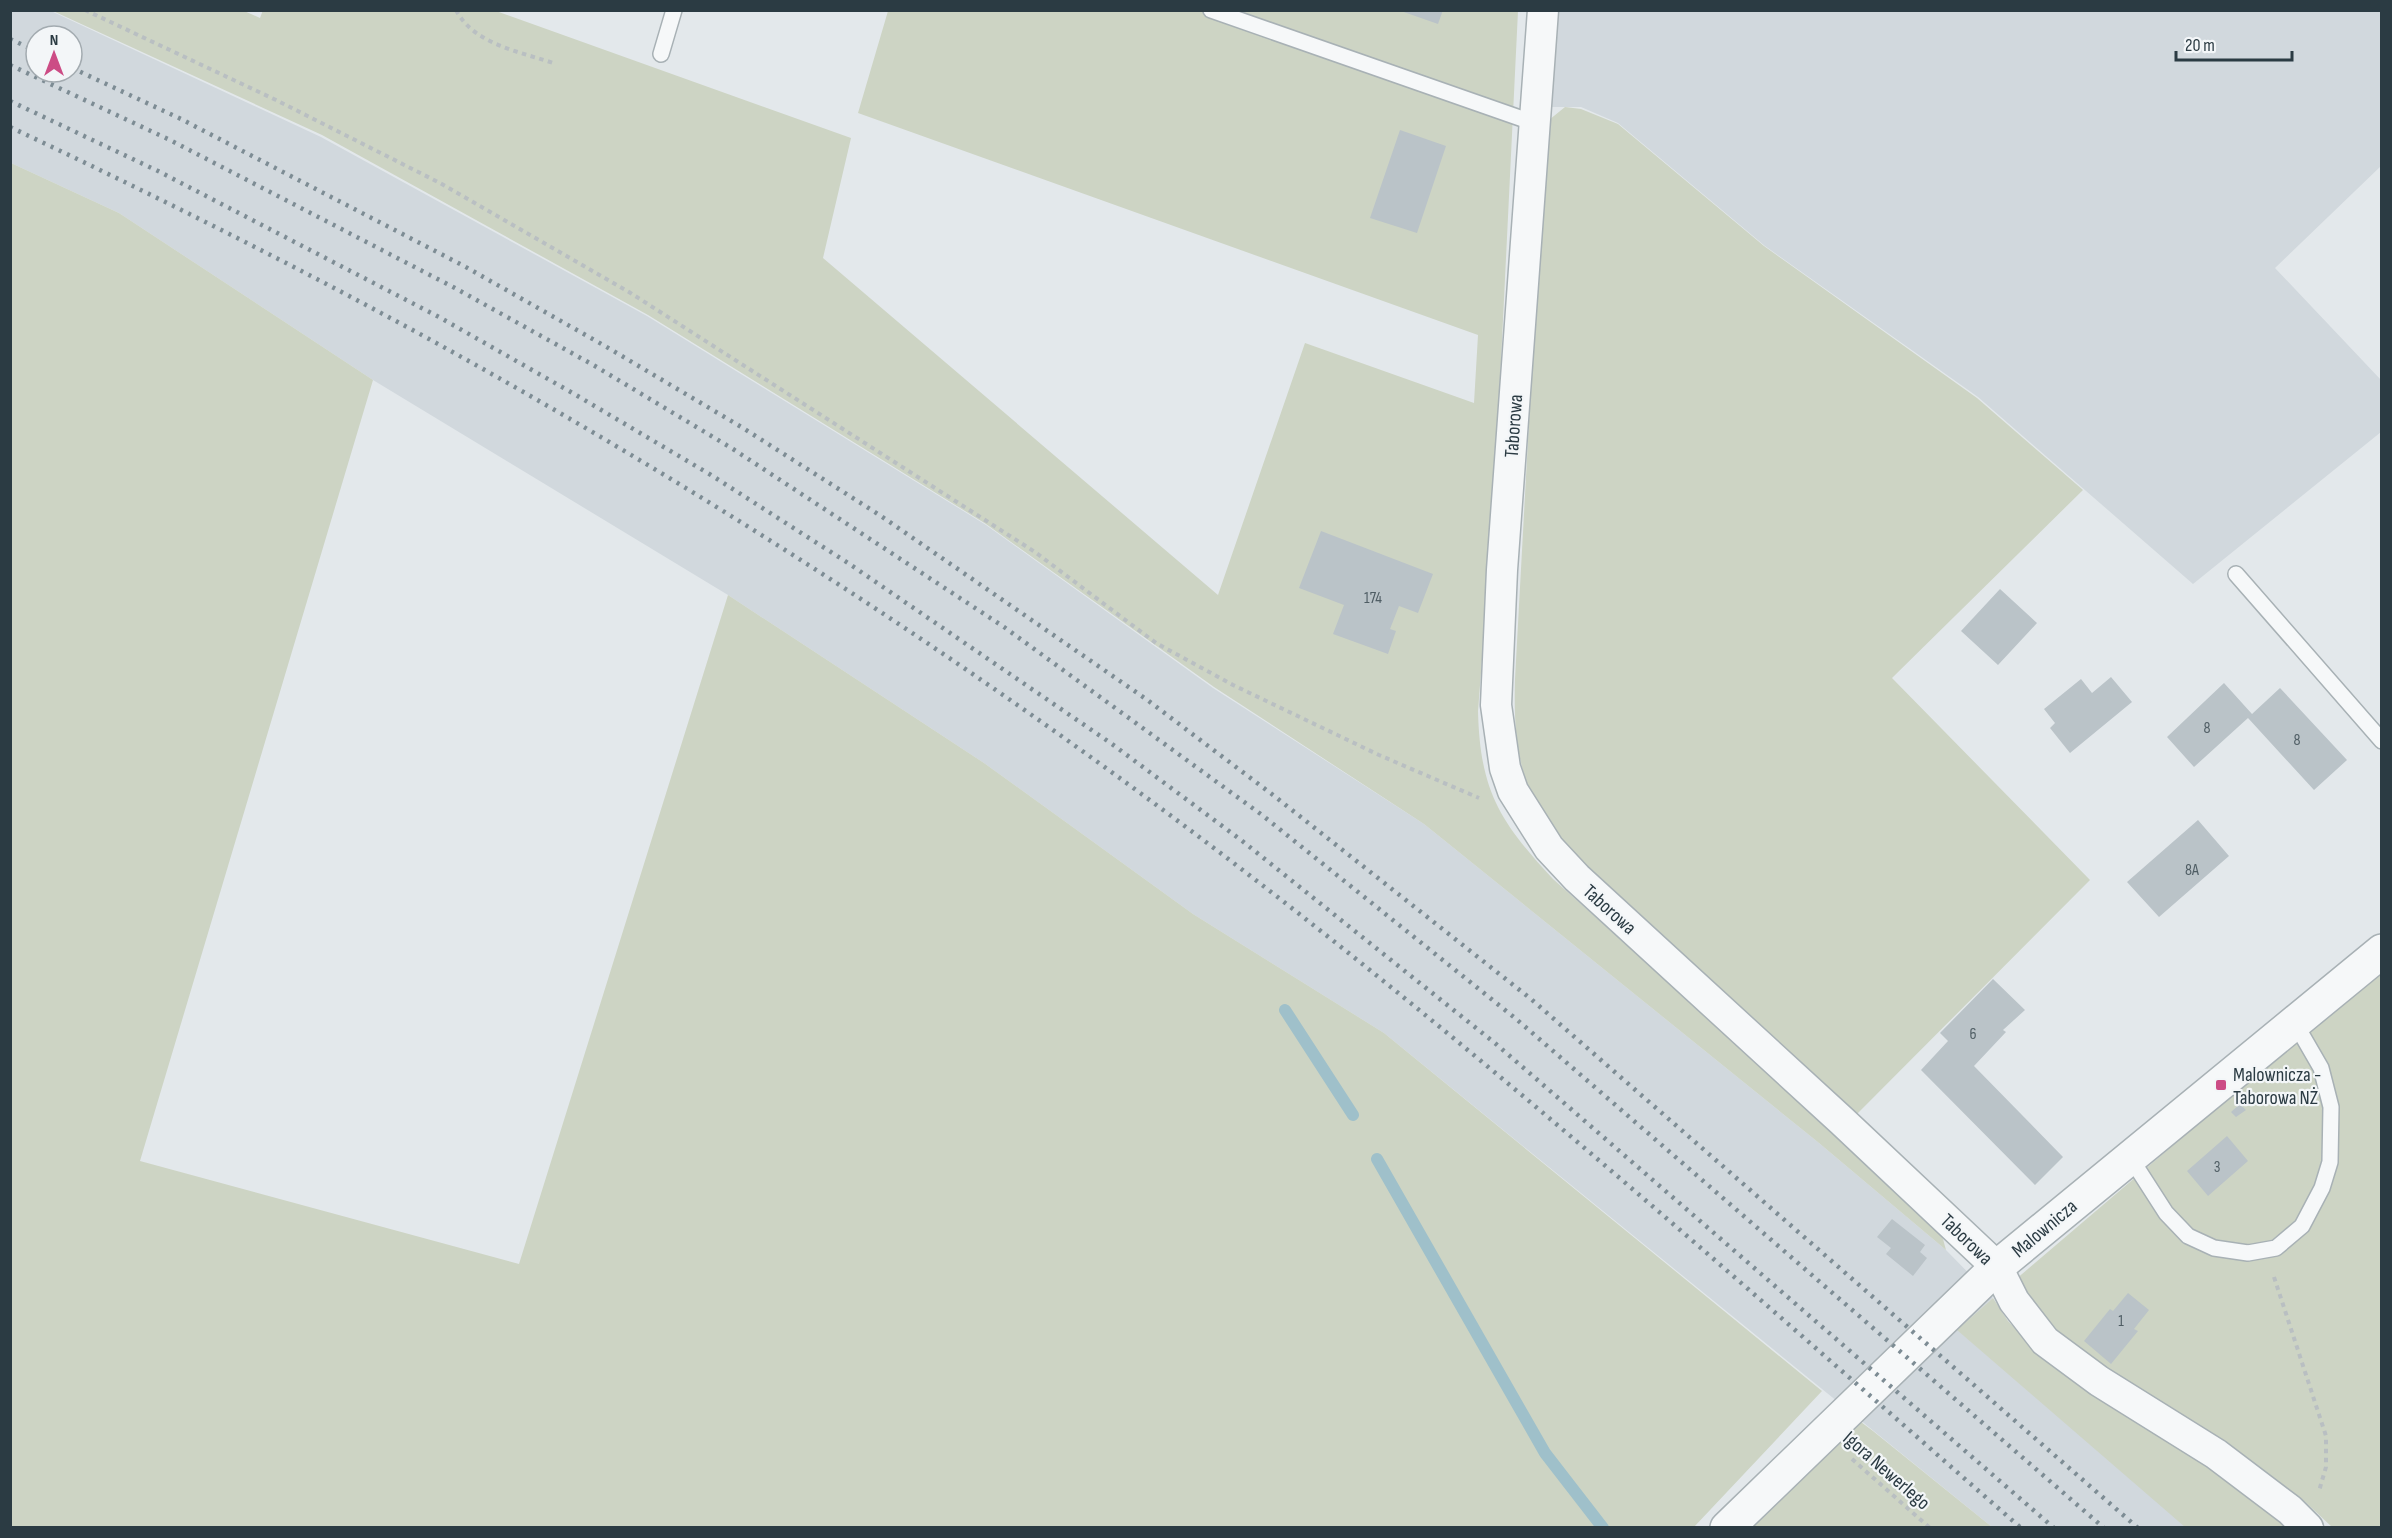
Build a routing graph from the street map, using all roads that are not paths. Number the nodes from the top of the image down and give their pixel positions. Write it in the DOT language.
graph roads {
  1 [pos="674,10"];
  2 [pos="1211,10"];
  3 [pos="1544,10"];
  4 [pos="661,54"];
  5 [pos="1537,124"];
  6 [pos="2236,574"];
  7 [pos="2382,741"];
  8 [pos="2382,951"];
  9 [pos="2295,1023"];
  10 [pos="2130,1157"];
  11 [pos="1997,1267"];
  12 [pos="2306,1525"];
  13 [pos="1727,1527"];
  1 -- 4 [label="lane"];
  2 -- 5 [label="lane"];
  3 -- 5 [label="street, Taborowa"];
  5 -- 11 [label="street, Taborowa"];
  6 -- 7 [label="lane"];
  8 -- 9 [label="street, Malownicza"];
  9 -- 10 [label="street, Malownicza"];
  9 -- 10 [label="lane"];
  10 -- 11 [label="street, Malownicza"];
  11 -- 12 [label="street, Taborowa"];
  11 -- 13 [label="street, Malownicza"];
}
